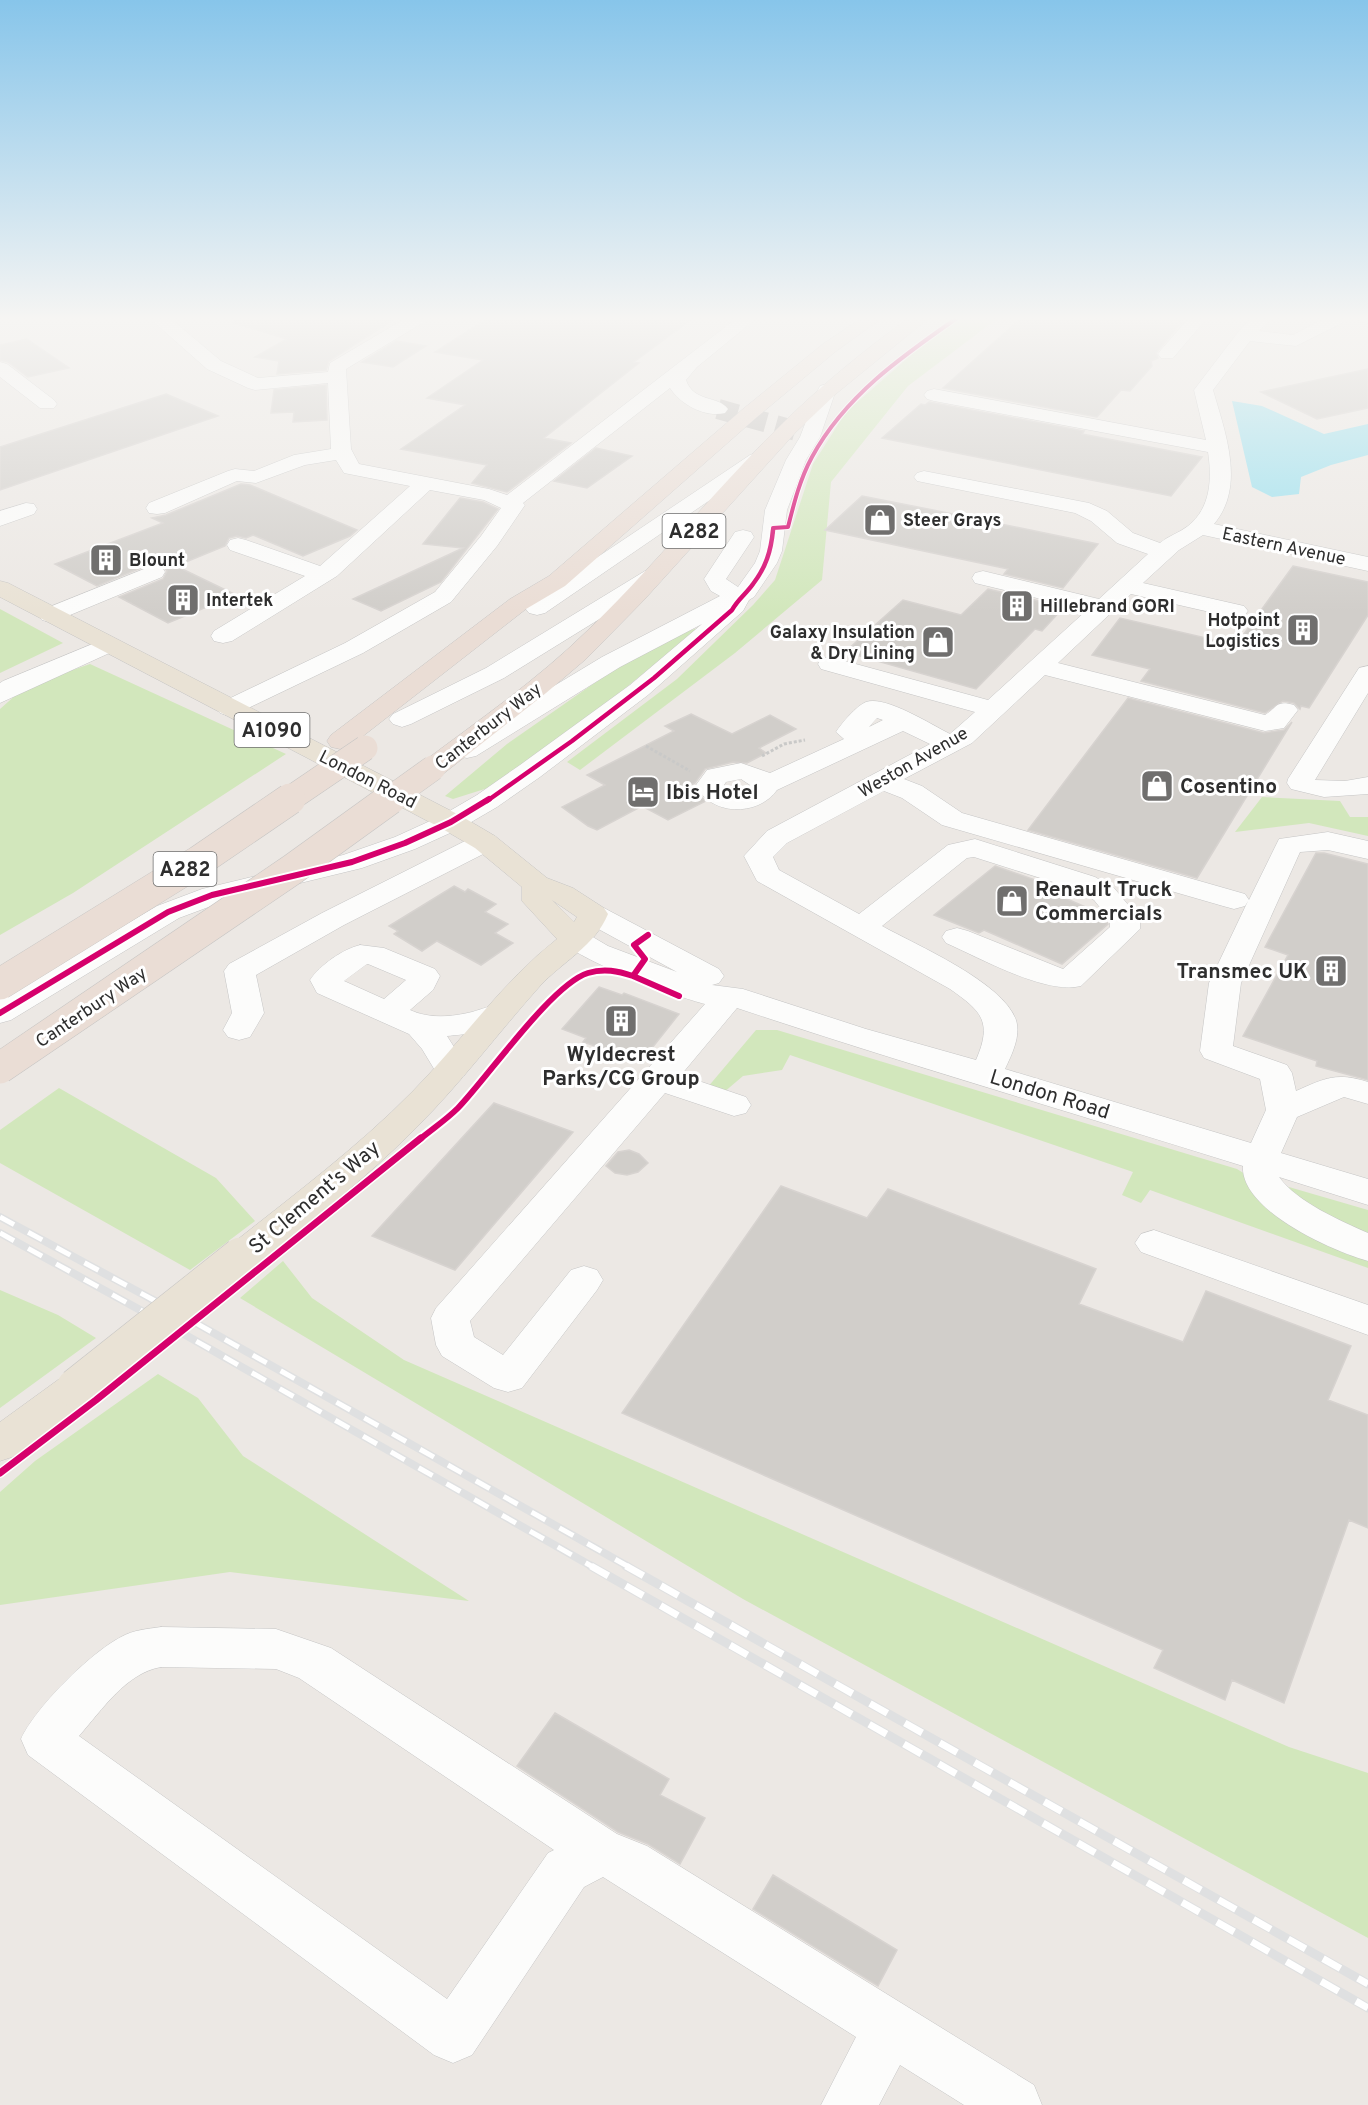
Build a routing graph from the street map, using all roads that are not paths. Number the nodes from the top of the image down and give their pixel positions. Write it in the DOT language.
graph roads {
  1 [pos="338,416"];
  2 [pos="621,416"];
  3 [pos="747,416"];
  4 [pos="800,416"];
  5 [pos="818,416"];
  6 [pos="1048,416"];
  7 [pos="1210,416"];
  8 [pos="1218,448"];
  9 [pos="343,453"];
  10 [pos="757,459"];
  11 [pos="924,477"];
  12 [pos="426,483"];
  13 [pos="1087,489"];
  14 [pos="509,503"];
  15 [pos="1072,506"];
  16 [pos="157,508"];
  17 [pos="26,509"];
  18 [pos="0,519"];
  19 [pos="1200,528"];
  20 [pos="743,537"];
  21 [pos="238,545"];
  22 [pos="1164,552"];
  23 [pos="1368,564"];
  24 [pos="154,572"];
  25 [pos="323,575"];
  26 [pos="653,576"];
  27 [pos="983,578"];
  28 [pos="557,581"];
  29 [pos="1126,586"];
  30 [pos="0,588"];
  31 [pos="738,598"];
  32 [pos="1104,607"];
  33 [pos="537,608"];
  34 [pos="1236,611"];
  35 [pos="50,615"];
  36 [pos="223,636"];
  37 [pos="107,645"];
  38 [pos="830,664"];
  39 [pos="1040,666"];
  40 [pos="1368,673"];
  41 [pos="0,695"];
  42 [pos="230,708"];
  43 [pos="993,709"];
  44 [pos="1285,710"];
  45 [pos="402,719"];
  46 [pos="905,720"];
  47 [pos="861,741"];
  48 [pos="950,744"];
  49 [pos="353,745"];
  50 [pos="433,768"];
  51 [pos="884,781"];
  52 [pos="765,785"];
  53 [pos="1368,786"];
  54 [pos="450,822"];
  55 [pos="485,842"];
  56 [pos="1368,850"];
  57 [pos="537,884"];
  58 [pos="1234,900"];
  59 [pos="593,914"];
  60 [pos="861,927"];
  61 [pos="957,937"];
  62 [pos="575,939"];
  63 [pos="0,959"];
  64 [pos="0,984"];
  65 [pos="732,996"];
  66 [pos="389,1012"];
  67 [pos="0,1013"];
  68 [pos="498,1014"];
  69 [pos="420,1027"];
  70 [pos="239,1030"];
  71 [pos="0,1068"];
  72 [pos="451,1069"];
  73 [pos="986,1074"];
  74 [pos="659,1079"];
  75 [pos="1368,1093"];
  76 [pos="734,1105"];
  77 [pos="1283,1110"];
  78 [pos="1261,1159"];
  79 [pos="1368,1192"];
  80 [pos="1154,1243"];
  81 [pos="1368,1248"];
  82 [pos="584,1280"];
  83 [pos="1368,1320"];
  84 [pos="0,1444"];
  85 [pos="601,1852"];
  86 [pos="891,2027"];
  87 [pos="849,2105"];
  88 [pos="1014,2105"];
  1 -- 9 [label="street"];
  2 -- 14 [label="street"];
  3 -- 28 [label="highway, A282"];
  4 -- 10 [label="highway, Canterbury Way / A282"];
  5 -- 31 [label="street"];
  6 -- 8 [label="street"];
  7 -- 8 [label="street, Weston Avenue"];
  8 -- 19 [label="street, Weston Avenue"];
  9 -- 12 [label="street"];
  9 -- 16 [label="street"];
  10 -- 26 [label="highway, Canterbury Way / A282"];
  10 -- 33 [label="street"];
  11 -- 15 [label="street"];
  12 -- 14 [label="street"];
  12 -- 25 [label="street"];
  13 -- 15 [label="street"];
  14 -- 42 [label="street"];
  15 -- 22 [label="street"];
  17 -- 18 [label="street"];
  19 -- 22 [label="street, Weston Avenue"];
  19 -- 23 [label="street, Eastern Avenue"];
  20 -- 31 [label="street"];
  21 -- 25 [label="street"];
  22 -- 29 [label="street, Weston Avenue"];
  24 -- 35 [label="street"];
  25 -- 36 [label="street"];
  26 -- 45 [label="street"];
  26 -- 50 [label="highway, Canterbury Way / A282"];
  27 -- 32 [label="street"];
  28 -- 33 [label="highway, A282"];
  28 -- 49 [label="highway, A282"];
  29 -- 32 [label="street, Weston Avenue"];
  29 -- 34 [label="street"];
  30 -- 35 [label="main road, London Road / A1090"];
  31 -- 50 [label="street"];
  31 -- 54 [label="street"];
  32 -- 39 [label="street, Weston Avenue"];
  33 -- 45 [label="highway, A282"];
  35 -- 37 [label="main road, London Road / A1090"];
  37 -- 41 [label="street"];
  37 -- 42 [label="main road, London Road / A1090"];
  38 -- 43 [label="street"];
  39 -- 43 [label="street, Weston Avenue"];
  39 -- 44 [label="street"];
  40 -- 53 [label="street"];
  42 -- 54 [label="main road, London Road / A1090"];
  43 -- 48 [label="street, Weston Avenue"];
  45 -- 49 [label="highway, A282"];
  46 -- 47 [label="street"];
  46 -- 47 [label="street"];
  46 -- 48 [label="street"];
  47 -- 52 [label="street"];
  48 -- 51 [label="street, Weston Avenue"];
  49 -- 63 [label="highway, A282"];
  49 -- 64 [label="highway, A282, bridge"];
  50 -- 71 [label="highway, Canterbury Way / A282, bridge"];
  51 -- 58 [label="street"];
  51 -- 60 [label="street, Weston Avenue"];
  54 -- 55 [label="main road, London Road / A1090"];
  54 -- 67 [label="street"];
  55 -- 57 [label="main road, London Road / A1090"];
  55 -- 70 [label="street"];
  56 -- 77 [label="street"];
  57 -- 59 [label="main road, London Road / A1090"];
  57 -- 62 [label="main road, London Road"];
  59 -- 62 [label="main road, St Clement's Way"];
  59 -- 65 [label="street, London Road"];
  60 -- 61 [label="street"];
  60 -- 73 [label="street, Weston Avenue"];
  62 -- 65 [label="street, London Road"];
  62 -- 68 [label="main road, St Clement's Way"];
  65 -- 73 [label="street, London Road"];
  65 -- 74 [label="street"];
  66 -- 69 [label="street"];
  68 -- 69 [label="street"];
  68 -- 72 [label="main road, St Clement's Way"];
  69 -- 72 [label="street"];
  72 -- 84 [label="main road, St Clement's Way, bridge"];
  73 -- 78 [label="street, London Road"];
  74 -- 76 [label="street"];
  74 -- 82 [label="street"];
  75 -- 77 [label="street"];
  77 -- 78 [label="street"];
  78 -- 79 [label="street, London Road"];
  78 -- 81 [label="street"];
  80 -- 83 [label="street"];
  85 -- 85 [label="street"];
  85 -- 86 [label="street"];
  86 -- 87 [label="street"];
  86 -- 88 [label="street"];
}
